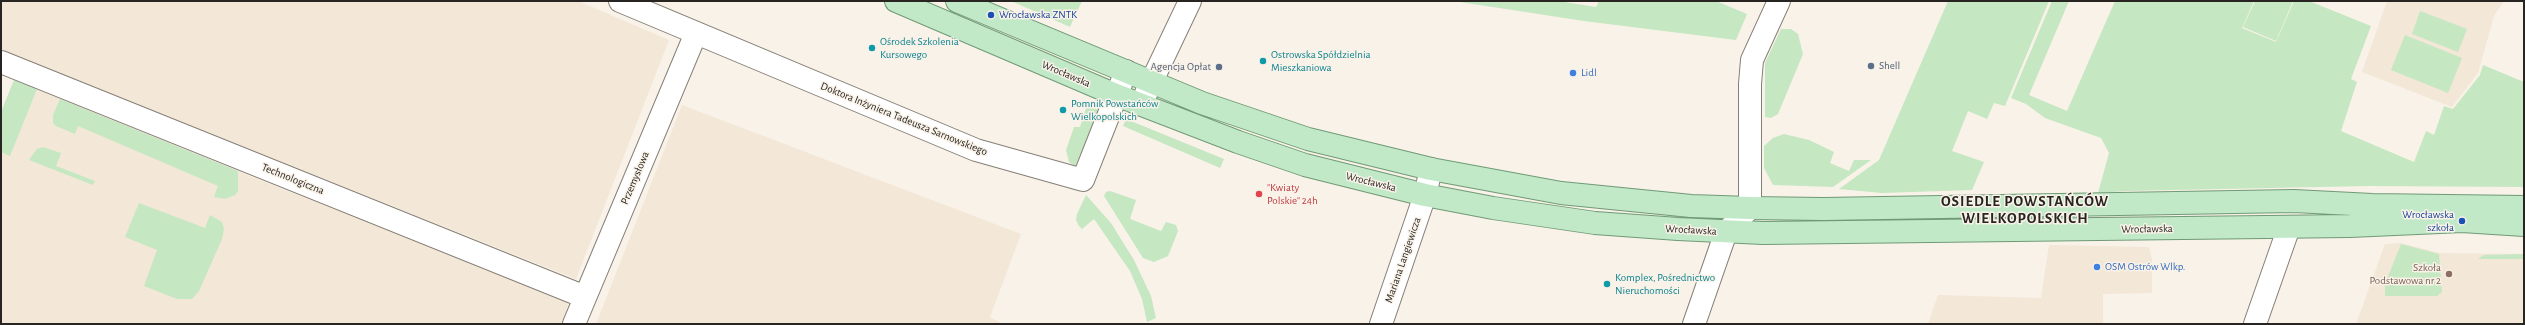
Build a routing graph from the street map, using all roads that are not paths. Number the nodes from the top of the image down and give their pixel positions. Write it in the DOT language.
graph roads {
  1 [pos="620,1"];
  2 [pos="896,1"];
  3 [pos="957,1"];
  4 [pos="1190,1"];
  5 [pos="1779,1"];
  6 [pos="696,33"];
  7 [pos="1,62"];
  8 [pos="1126,71"];
  9 [pos="1152,81"];
  10 [pos="1116,95"];
  11 [pos="1141,104"];
  12 [pos="1431,169"];
  13 [pos="1426,195"];
  14 [pos="2524,207"];
  15 [pos="1750,208"];
  16 [pos="2524,225"];
  17 [pos="2289,227"];
  18 [pos="1726,232"];
  19 [pos="585,297"];
  20 [pos="574,324"];
  21 [pos="1381,324"];
  22 [pos="1694,324"];
  23 [pos="2255,324"];
  1 -- 6 [label="street, Doktora Inżyniera Tadeusza Sarnowskiego"];
  2 -- 10 [label="main road, Wrocławska"];
  3 -- 8 [label="main road"];
  4 -- 9 [label="street"];
  5 -- 15 [label="street"];
  6 -- 10 [label="street, Doktora Inżyniera Tadeusza Sarnowskiego"];
  6 -- 19 [label="street, Przemysłowa"];
  7 -- 19 [label="street, Technologiczna"];
  8 -- 9 [label="main road"];
  8 -- 10 [label="street, Doktora Inżyniera Tadeusza Sarnowskiego"];
  9 -- 11 [label="street"];
  9 -- 12 [label="main road"];
  10 -- 11 [label="main road, Wrocławska"];
  11 -- 13 [label="main road, Wrocławska"];
  12 -- 13 [label="street, Mariana Langiewicza"];
  12 -- 15 [label="main road"];
  13 -- 18 [label="main road, Wrocławska"];
  13 -- 21 [label="street, Mariana Langiewicza"];
  14 -- 15 [label="main road"];
  15 -- 18 [label="street"];
  16 -- 17 [label="main road, Wrocławska"];
  17 -- 18 [label="main road, Wrocławska"];
  17 -- 23 [label="street"];
  18 -- 22 [label="street"];
  19 -- 20 [label="street, Przemysłowa"];
}
